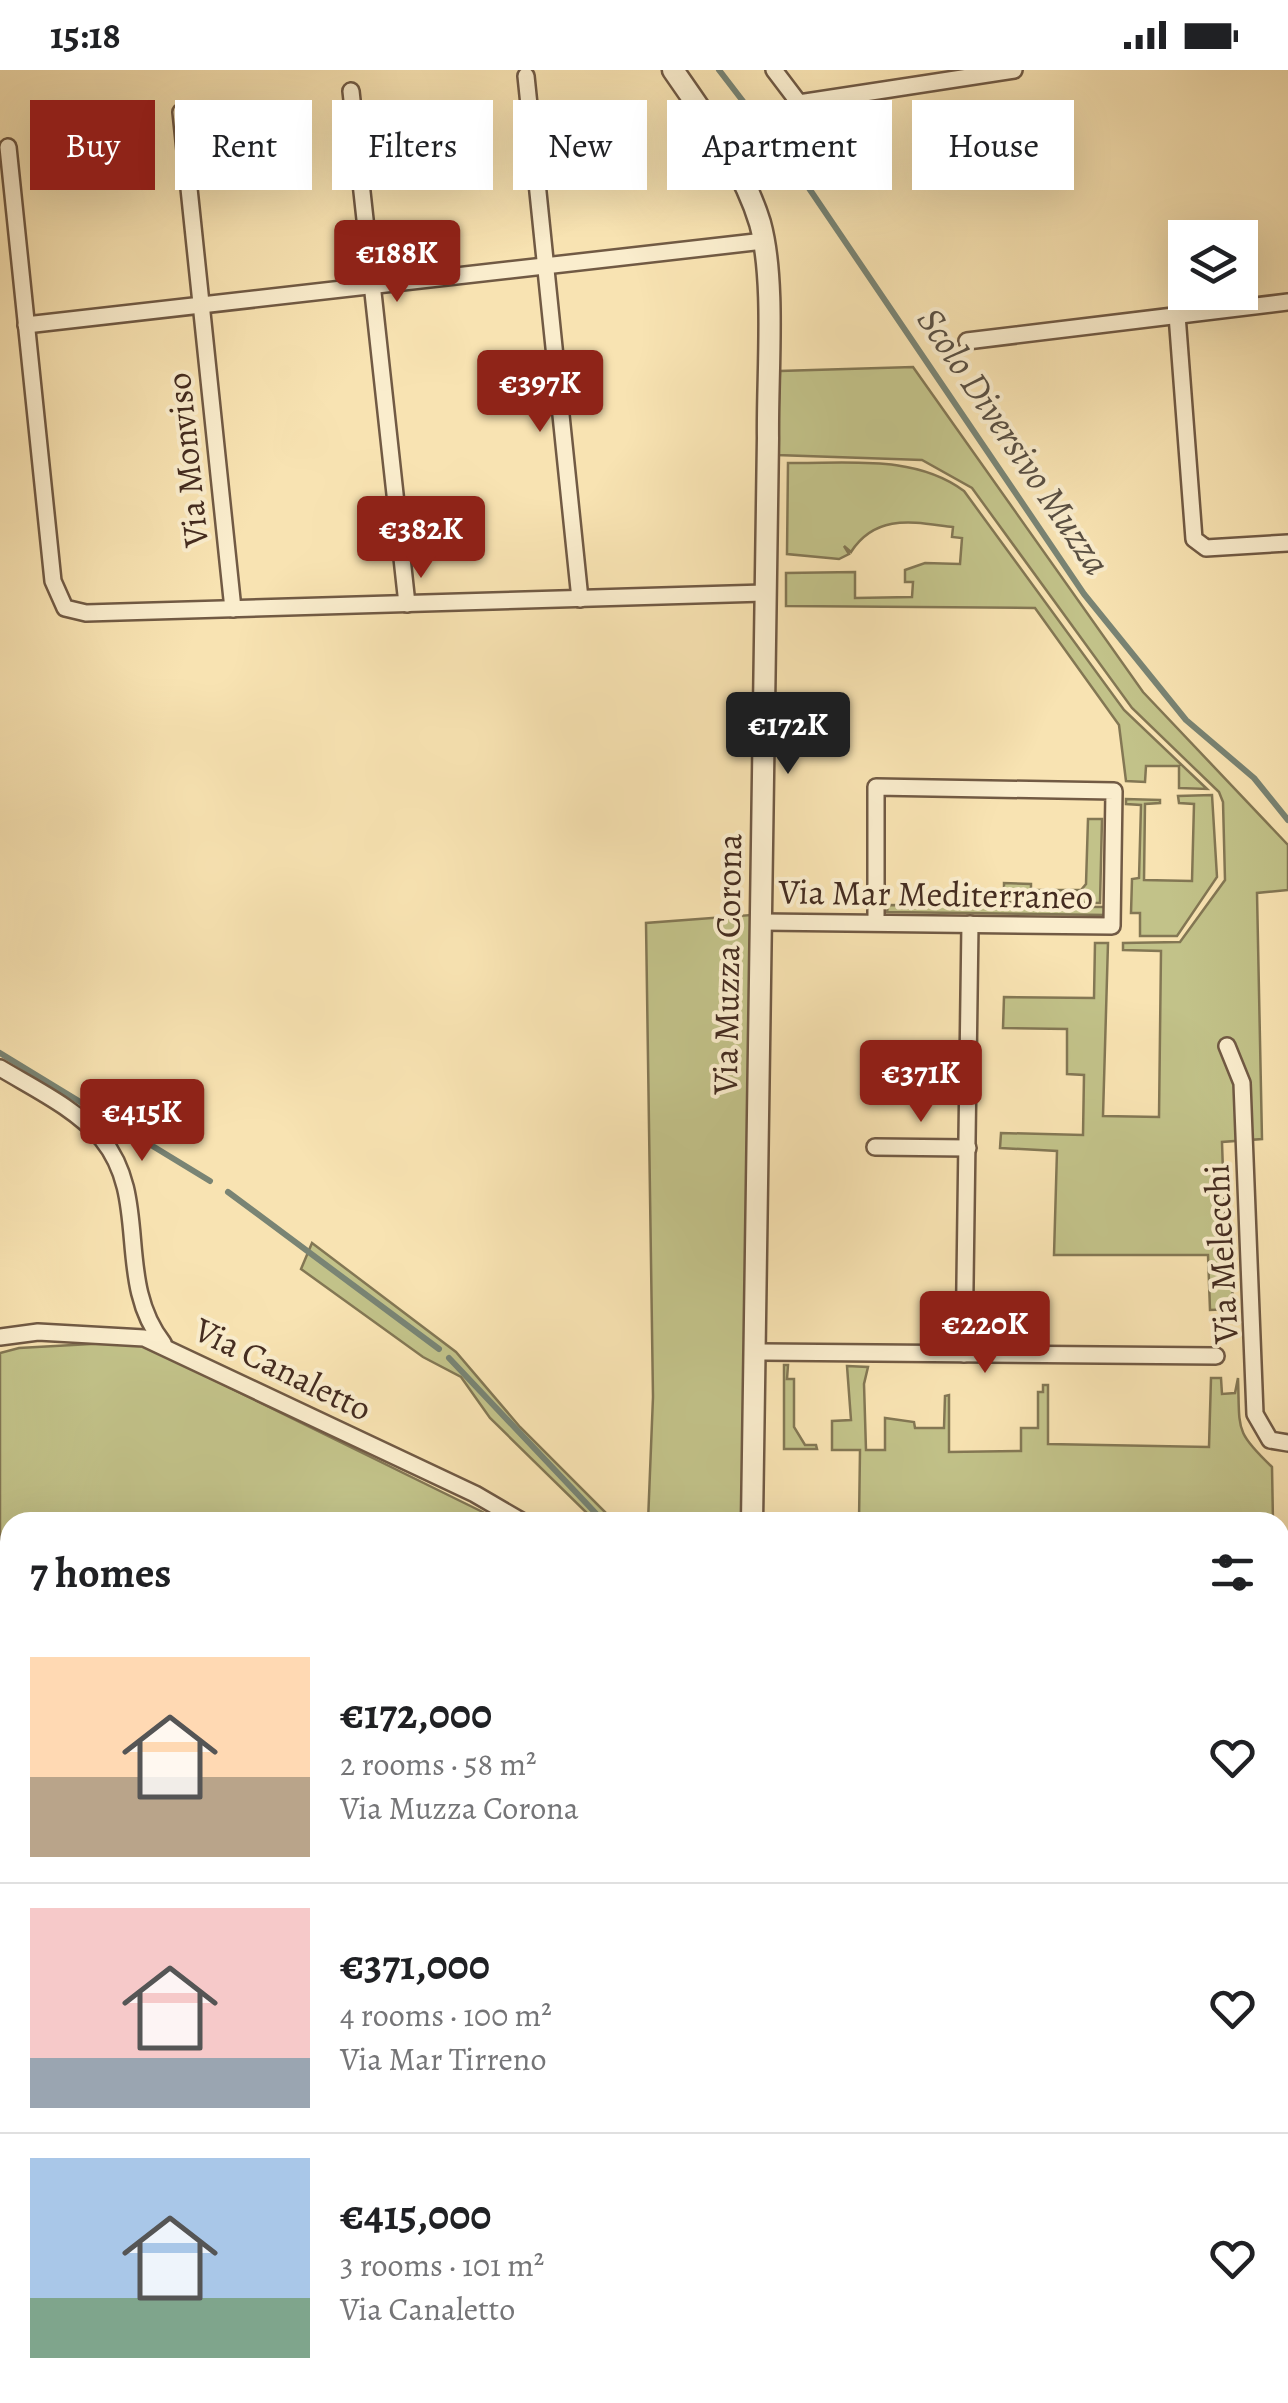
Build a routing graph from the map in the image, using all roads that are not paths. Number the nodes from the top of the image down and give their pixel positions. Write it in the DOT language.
graph roads {
  1 [pos="673,70"];
  2 [pos="774,70"];
  3 [pos="1014,70"];
  4 [pos="526,76"];
  5 [pos="351,91"];
  6 [pos="8,147"];
  7 [pos="189,190"];
  8 [pos="764,241"];
  9 [pos="546,266"];
  10 [pos="372,286"];
  11 [pos="1288,302"];
  12 [pos="201,305"];
  13 [pos="1176,315"];
  14 [pos="26,325"];
  15 [pos="967,341"];
  16 [pos="1288,543"];
  17 [pos="766,593"];
  18 [pos="580,599"];
  19 [pos="407,604"];
  20 [pos="233,609"];
  21 [pos="760,922"];
  22 [pos="876,923"];
  23 [pos="970,924"];
  24 [pos="1227,1046"];
  25 [pos="0,1068"];
  26 [pos="875,1147"];
  27 [pos="968,1148"];
  28 [pos="0,1337"];
  29 [pos="166,1347"];
  30 [pos="754,1352"];
  31 [pos="964,1354"];
  32 [pos="1216,1356"];
  33 [pos="1288,1443"];
  34 [pos="506,1512"];
  35 [pos="752,1512"];
  1 -- 8 [label="street, Via Muzza Corona"];
  2 -- 3 [label="street"];
  4 -- 9 [label="street"];
  5 -- 10 [label="street"];
  6 -- 14 [label="street"];
  7 -- 12 [label="street, Via Monviso"];
  8 -- 9 [label="street"];
  8 -- 17 [label="street, Via Muzza Corona"];
  9 -- 10 [label="street"];
  9 -- 18 [label="street"];
  10 -- 12 [label="street"];
  10 -- 19 [label="street"];
  11 -- 13 [label="street"];
  12 -- 14 [label="street"];
  12 -- 20 [label="street, Via Monviso"];
  13 -- 15 [label="street"];
  13 -- 16 [label="street"];
  14 -- 20 [label="street"];
  17 -- 18 [label="street"];
  17 -- 21 [label="street, Via Muzza Corona"];
  18 -- 19 [label="street"];
  19 -- 20 [label="street"];
  21 -- 22 [label="street, Via Mar Mediterraneo"];
  21 -- 30 [label="street, Via Muzza Corona"];
  22 -- 23 [label="street, Via Mar Mediterraneo"];
  22 -- 23 [label="street, Via Mar Mediterraneo"];
  23 -- 27 [label="street"];
  24 -- 33 [label="street, Via Melecchi"];
  25 -- 29 [label="street, Via Canaletto"];
  26 -- 27 [label="street"];
  27 -- 31 [label="street"];
  28 -- 29 [label="street"];
  29 -- 34 [label="street, Via Canaletto"];
  30 -- 31 [label="street"];
  30 -- 35 [label="street, Via Muzza Corona"];
  31 -- 32 [label="street"];
}
